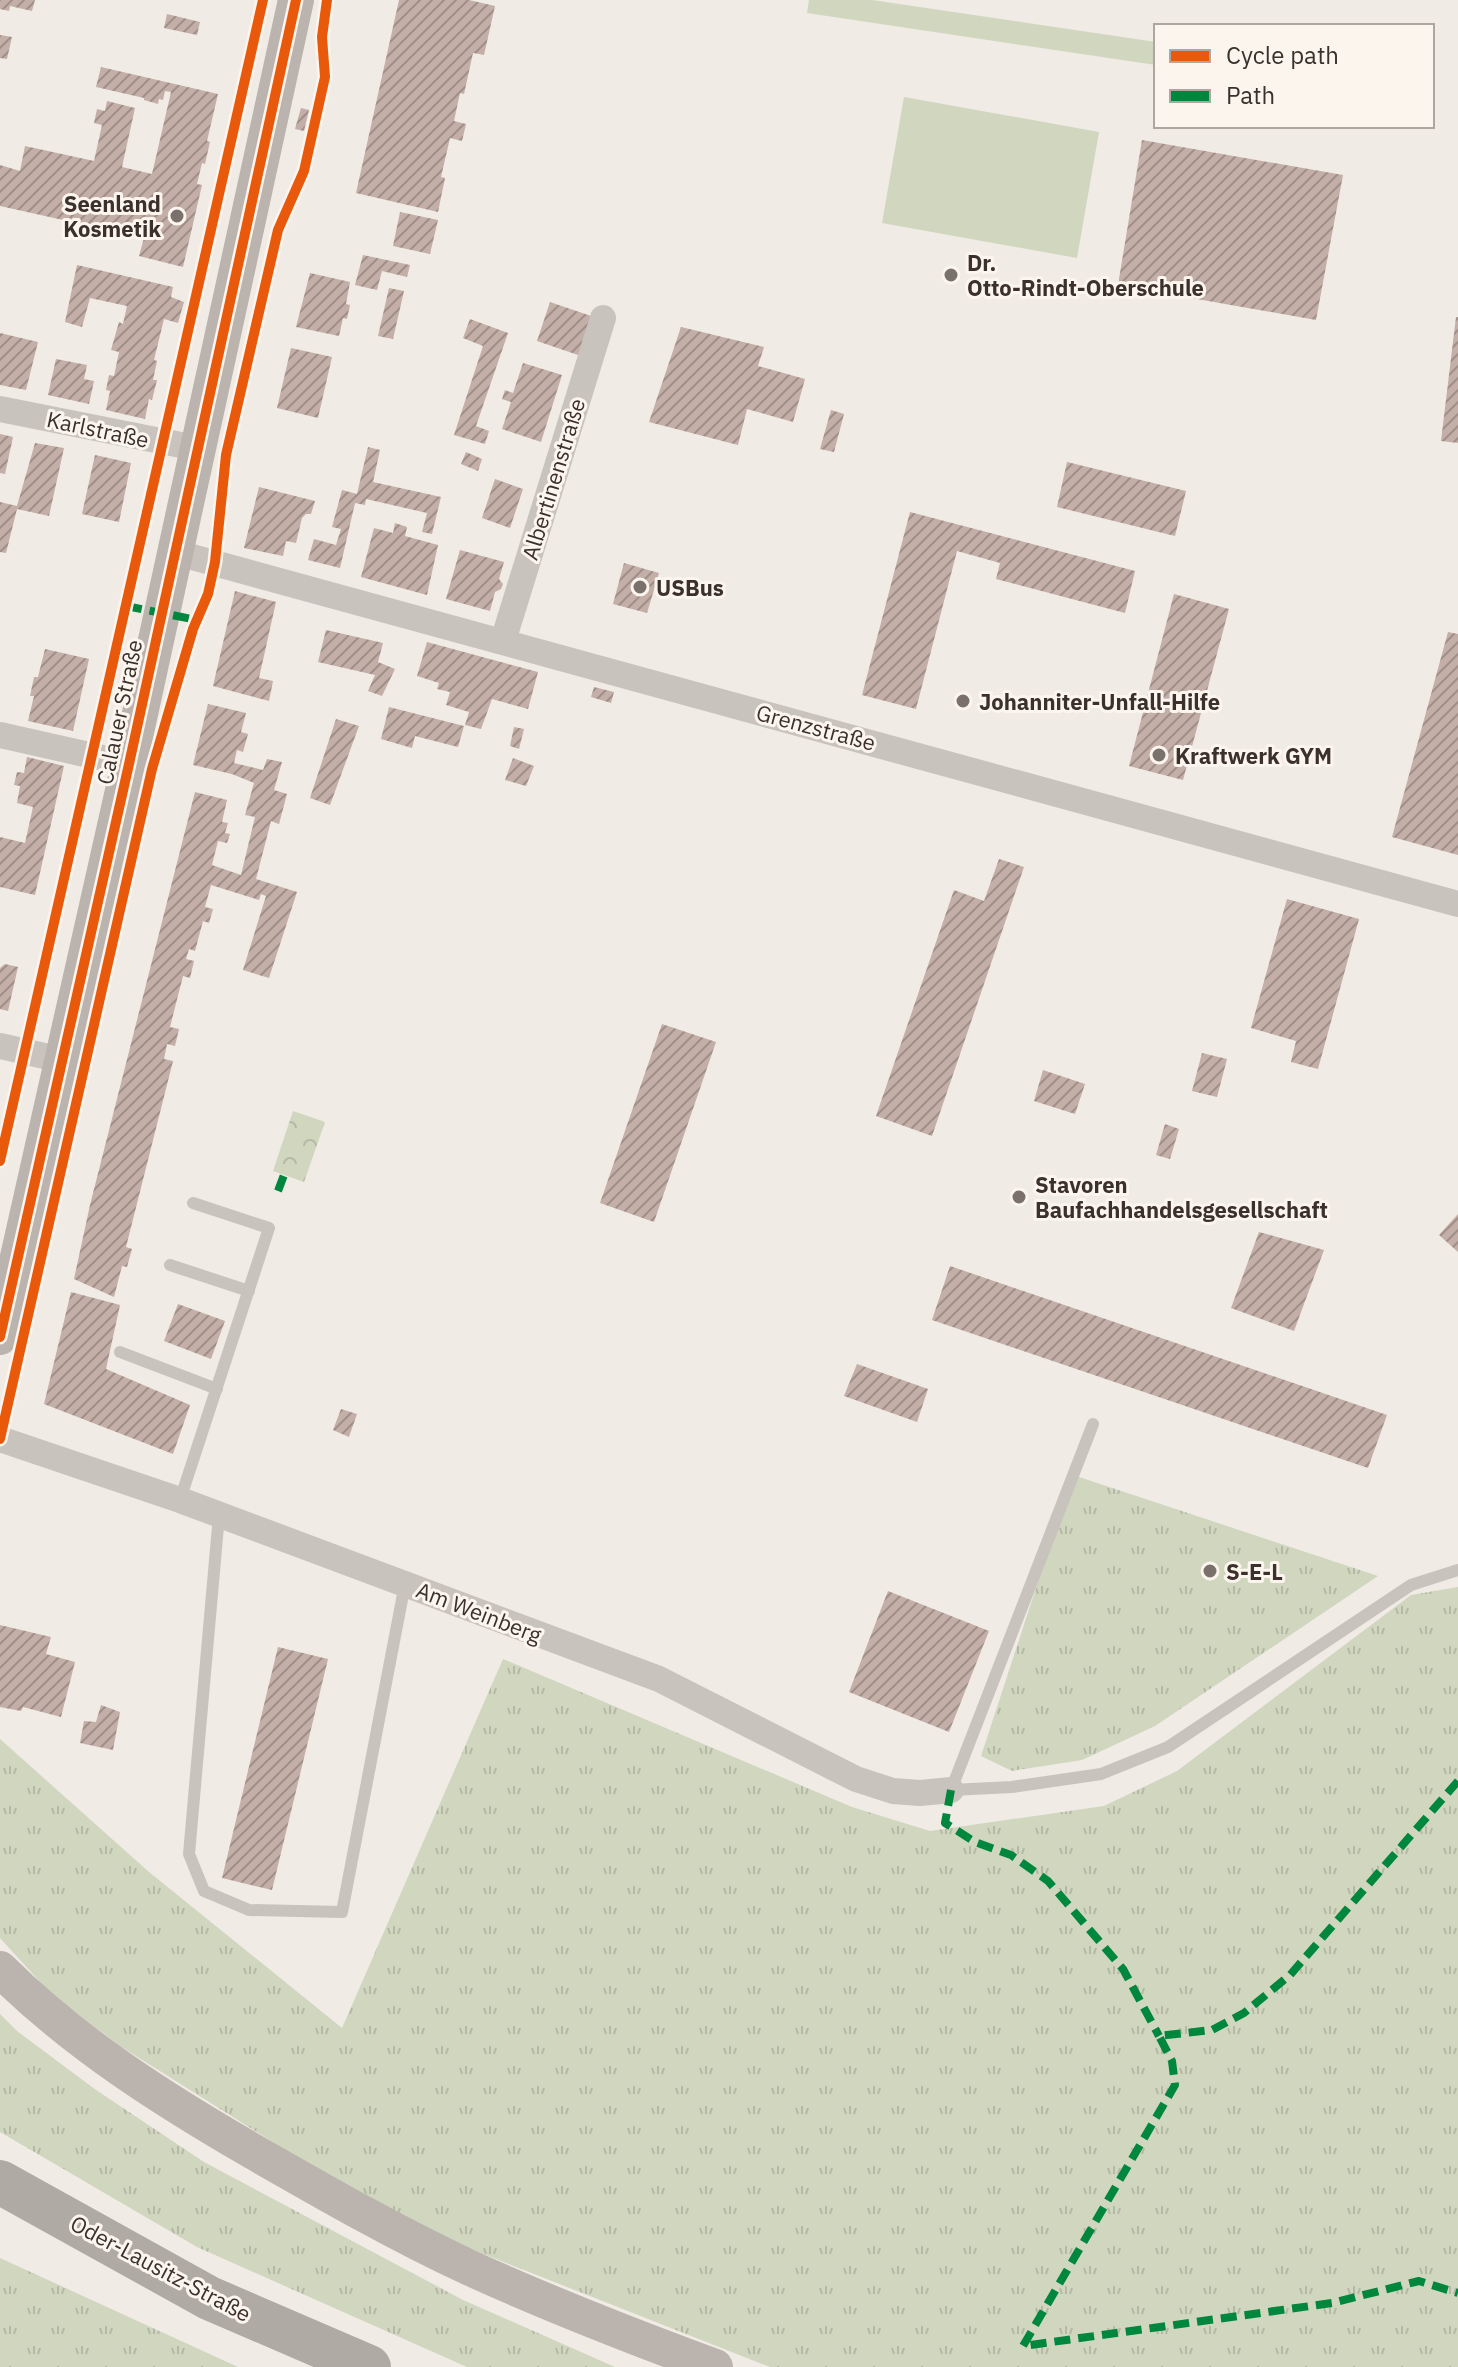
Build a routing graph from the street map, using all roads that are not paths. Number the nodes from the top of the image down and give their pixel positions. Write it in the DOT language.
graph roads {
  1 [pos="296,0"];
  2 [pos="603,318"];
  3 [pos="0,409"];
  4 [pos="196,448"];
  5 [pos="174,552"];
  6 [pos="503,641"];
  7 [pos="0,735"];
  8 [pos="129,764"];
  9 [pos="1458,904"];
  10 [pos="0,1046"];
  11 [pos="62,1060"];
  12 [pos="193,1203"];
  13 [pos="170,1265"];
  14 [pos="249,1291"];
  15 [pos="0,1337"];
  16 [pos="120,1352"];
  17 [pos="217,1389"];
  18 [pos="1093,1424"];
  19 [pos="0,1439"];
  20 [pos="180,1500"];
  21 [pos="219,1515"];
  22 [pos="1458,1570"];
  23 [pos="405,1584"];
  24 [pos="951,1790"];
  25 [pos="0,1969"];
  26 [pos="0,2182"];
  27 [pos="369,2367"];
  28 [pos="715,2367"];
  1 -- 4 [label="street, Calauer Straße"];
  2 -- 6 [label="street, Albertinenstraße"];
  3 -- 4 [label="street, Karlstraße"];
  4 -- 5 [label="street, Calauer Straße"];
  5 -- 6 [label="street, Grenzstraße"];
  5 -- 8 [label="street, Calauer Straße"];
  6 -- 9 [label="street, Grenzstraße"];
  7 -- 8 [label="street"];
  8 -- 11 [label="street, Calauer Straße"];
  10 -- 11 [label="street"];
  11 -- 15 [label="street, Calauer Straße"];
  12 -- 14 [label="lane"];
  13 -- 14 [label="lane"];
  14 -- 17 [label="lane"];
  16 -- 17 [label="lane"];
  17 -- 20 [label="lane"];
  18 -- 24 [label="lane"];
  19 -- 20 [label="street, Am Weinberg"];
  20 -- 21 [label="street, Am Weinberg"];
  21 -- 23 [label="street, Am Weinberg"];
  21 -- 23 [label="lane"];
  22 -- 24 [label="lane"];
  23 -- 24 [label="street, Am Weinberg"];
  25 -- 28 [label="street"];
  26 -- 27 [label="highway, Oder-Lausitz-Straße"];
}
